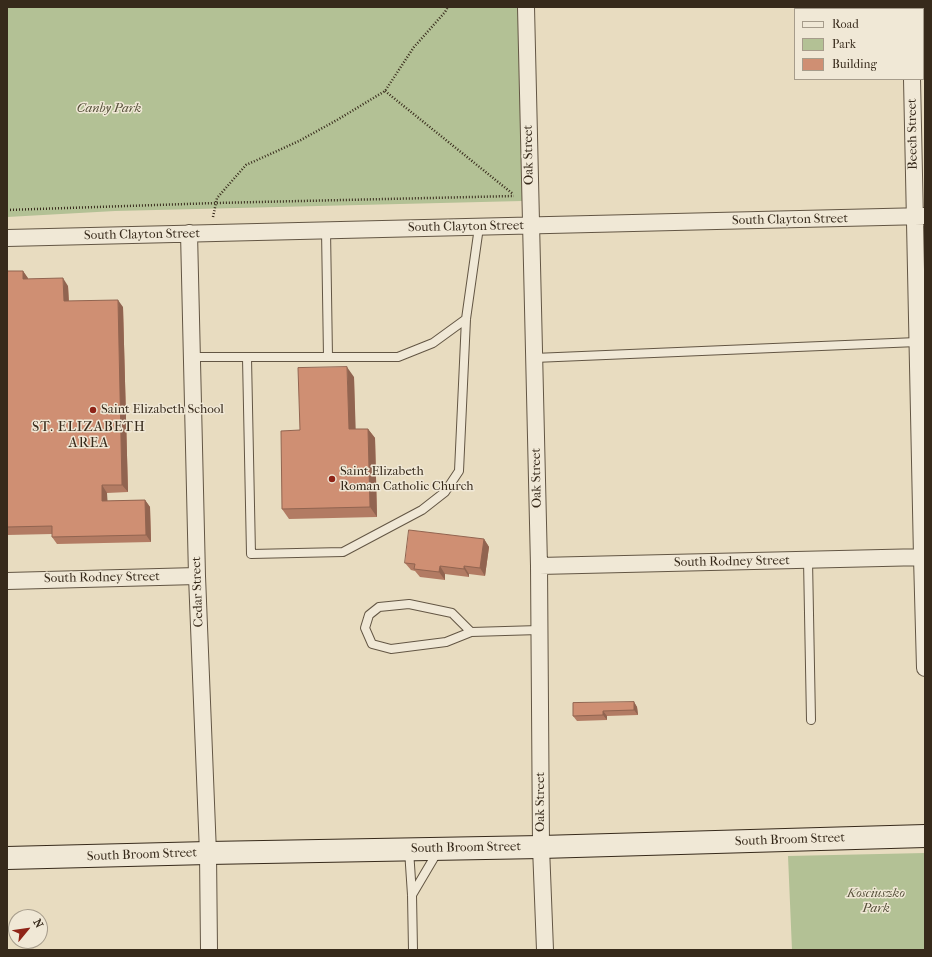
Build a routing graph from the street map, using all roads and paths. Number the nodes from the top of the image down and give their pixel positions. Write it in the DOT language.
graph roads {
  1 [pos="448,7"];
  2 [pos="526,7"];
  3 [pos="912,80"];
  4 [pos="385,91"];
  5 [pos="216,203"];
  6 [pos="7,210"];
  7 [pos="920,217"];
  8 [pos="531,226"];
  9 [pos="479,227"];
  10 [pos="326,230"];
  11 [pos="189,233"];
  12 [pos="209,233"];
  13 [pos="7,238"];
  14 [pos="466,319"];
  15 [pos="917,342"];
  16 [pos="192,357"];
  17 [pos="328,357"];
  18 [pos="247,358"];
  19 [pos="534,358"];
  20 [pos="923,557"];
  21 [pos="808,560"];
  22 [pos="539,566"];
  23 [pos="197,576"];
  24 [pos="7,581"];
  25 [pos="539,630"];
  26 [pos="471,632"];
  27 [pos="925,668"];
  28 [pos="811,720"];
  29 [pos="925,836"];
  30 [pos="541,847"];
  31 [pos="409,849"];
  32 [pos="440,849"];
  33 [pos="208,853"];
  34 [pos="7,858"];
  35 [pos="412,895"];
  36 [pos="209,950"];
  37 [pos="412,950"];
  38 [pos="545,950"];
  1 -- 4 [label="path"];
  2 -- 8 [label="street, Oak Street"];
  3 -- 7 [label="street, Beech Street"];
  4 -- 5 [label="path"];
  4 -- 5 [label="path"];
  5 -- 6 [label="path"];
  5 -- 12 [label="path"];
  7 -- 8 [label="street, South Clayton Street"];
  7 -- 15 [label="street, Beech Street"];
  8 -- 9 [label="street, South Clayton Street"];
  8 -- 19 [label="street, Oak Street"];
  9 -- 10 [label="street, South Clayton Street"];
  9 -- 14 [label="lane"];
  10 -- 12 [label="street, South Clayton Street"];
  10 -- 17 [label="lane"];
  11 -- 12 [label="street, South Clayton Street"];
  11 -- 13 [label="street, South Clayton Street"];
  11 -- 16 [label="street, Cedar Street"];
  14 -- 17 [label="lane"];
  14 -- 18 [label="lane"];
  15 -- 19 [label="lane"];
  15 -- 20 [label="street, Beech Street"];
  16 -- 18 [label="lane"];
  16 -- 23 [label="street, Cedar Street"];
  17 -- 18 [label="lane"];
  19 -- 22 [label="street, Oak Street"];
  20 -- 21 [label="street, South Rodney Street"];
  20 -- 27 [label="street, Beech Street"];
  21 -- 22 [label="street, South Rodney Street"];
  21 -- 28 [label="lane"];
  22 -- 25 [label="street, Oak Street"];
  23 -- 24 [label="street, South Rodney Street"];
  23 -- 33 [label="street, Cedar Street"];
  25 -- 26 [label="lane"];
  25 -- 30 [label="street, Oak Street"];
  26 -- 26 [label="lane"];
  29 -- 30 [label="street, South Broom Street"];
  30 -- 32 [label="street, South Broom Street"];
  30 -- 38 [label="street, Oak Street"];
  31 -- 32 [label="street, South Broom Street"];
  31 -- 33 [label="street, South Broom Street"];
  31 -- 35 [label="lane"];
  32 -- 35 [label="lane"];
  33 -- 34 [label="street, South Broom Street"];
  33 -- 36 [label="street, Cedar Street"];
  35 -- 37 [label="lane"];
}
